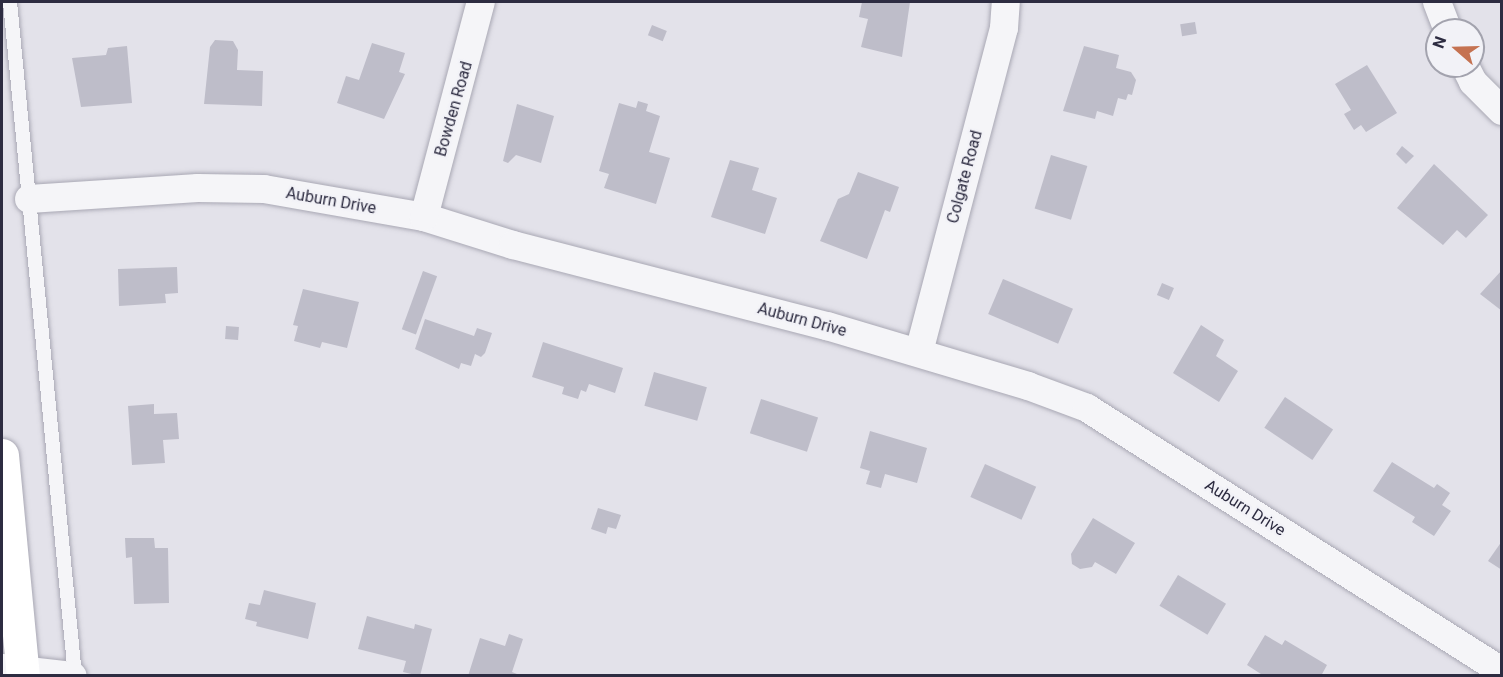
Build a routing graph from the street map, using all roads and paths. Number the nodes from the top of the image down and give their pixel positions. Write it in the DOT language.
graph roads {
  1 [pos="10,2"];
  2 [pos="481,2"];
  3 [pos="1006,2"];
  4 [pos="1437,2"];
  5 [pos="1443,18"];
  6 [pos="1471,78"];
  7 [pos="1502,111"];
  8 [pos="29,199"];
  9 [pos="424,217"];
  10 [pos="919,352"];
  11 [pos="2,455"];
  12 [pos="1502,671"];
  13 [pos="16,672"];
  14 [pos="74,675"];
  1 -- 8 [label="lane"];
  2 -- 9 [label="street, Bowden Road"];
  3 -- 10 [label="street, Colgate Road"];
  4 -- 5 [label="street"];
  6 -- 7 [label="street"];
  8 -- 9 [label="street, Auburn Drive"];
  8 -- 14 [label="lane"];
  9 -- 10 [label="street, Auburn Drive"];
  10 -- 12 [label="street, Auburn Drive"];
  11 -- 13 [label="main road"];
  13 -- 14 [label="street"];
}
